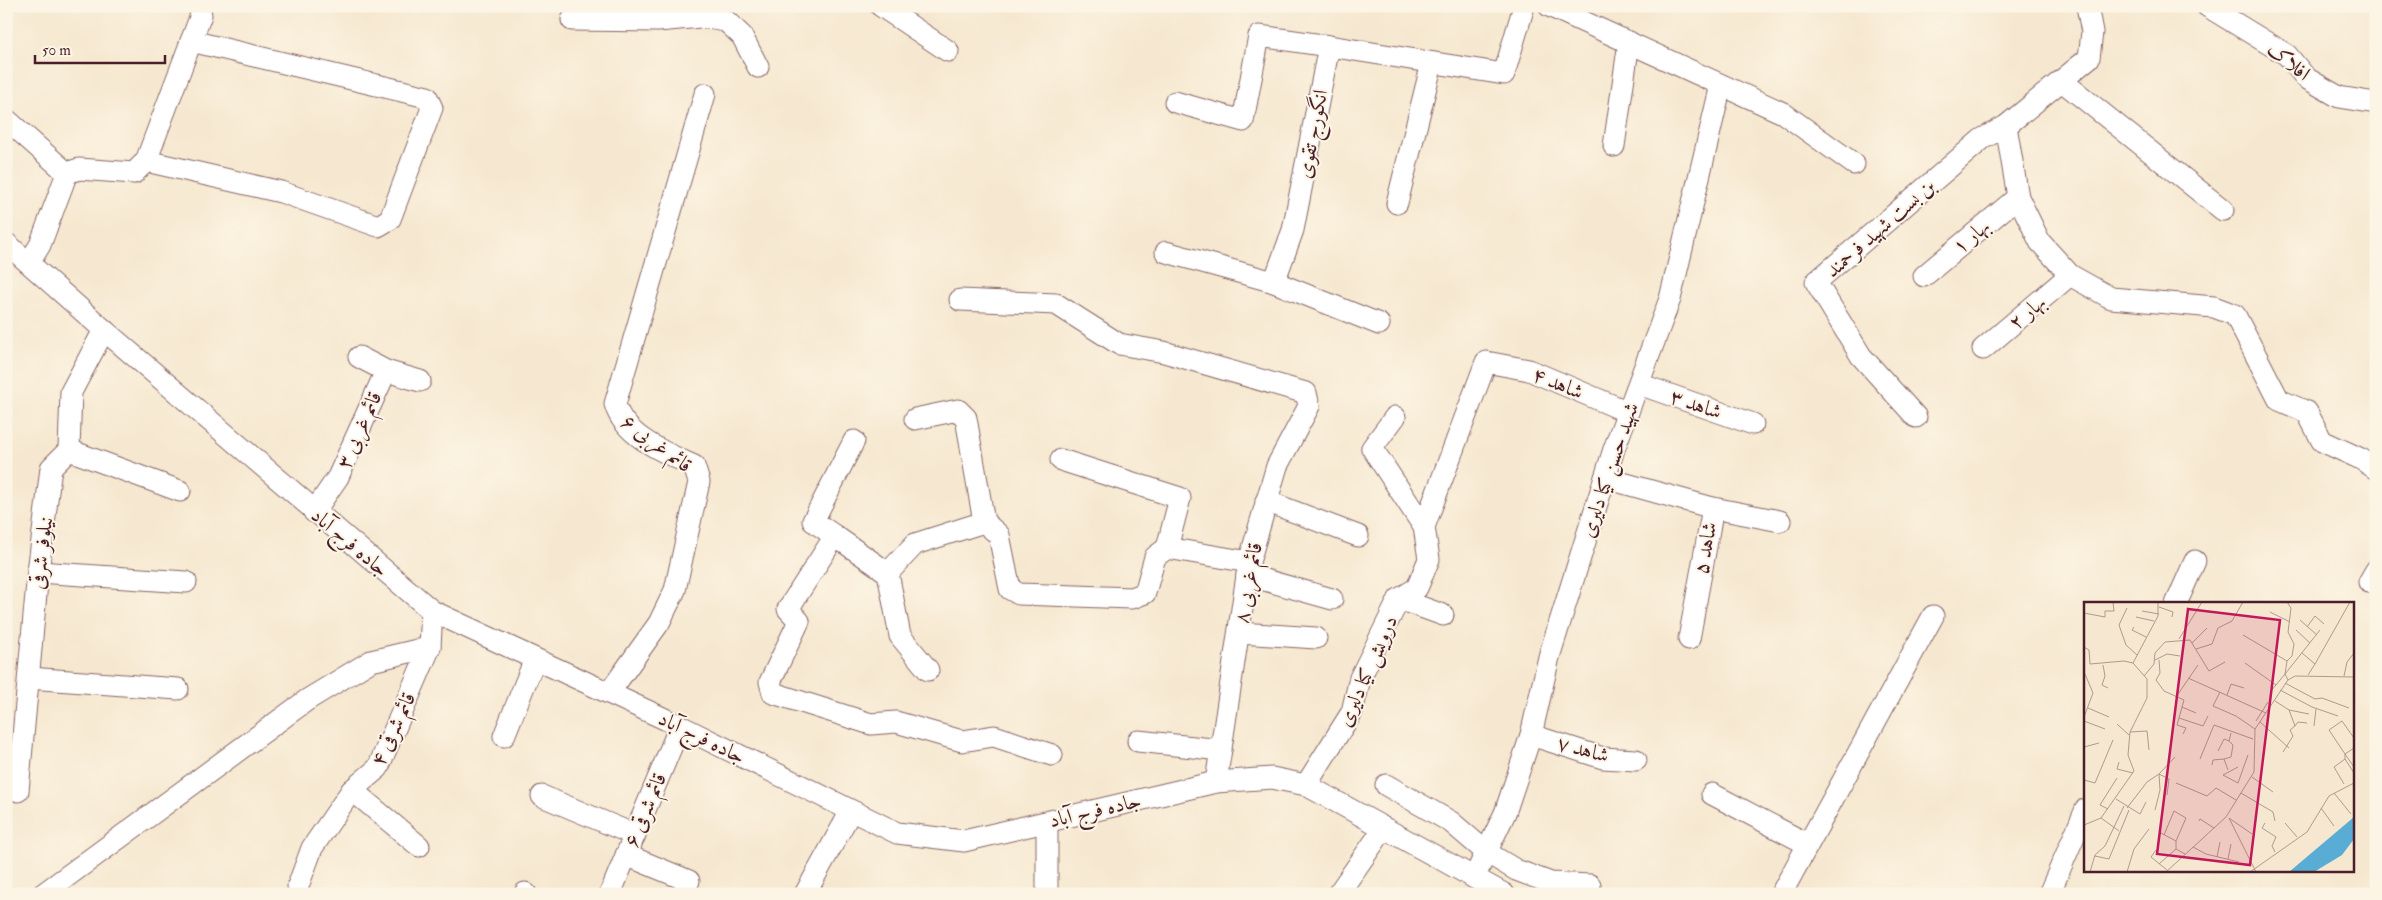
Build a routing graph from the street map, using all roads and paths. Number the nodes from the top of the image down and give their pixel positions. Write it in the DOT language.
graph roads {
  1 [pos="199,6"];
  2 [pos="881,6"];
  3 [pos="1524,6"];
  4 [pos="1549,6"];
  5 [pos="2087,6"];
  6 [pos="2207,6"];
  7 [pos="729,14"];
  8 [pos="572,20"];
  9 [pos="191,41"];
  10 [pos="1629,42"];
  11 [pos="1329,46"];
  12 [pos="948,51"];
  13 [pos="1432,63"];
  14 [pos="758,67"];
  15 [pos="2062,81"];
  16 [pos="1721,85"];
  17 [pos="705,94"];
  18 [pos="1175,102"];
  19 [pos="2376,103"];
  20 [pos="6,120"];
  21 [pos="2006,126"];
  22 [pos="1614,146"];
  23 [pos="146,160"];
  24 [pos="1854,164"];
  25 [pos="67,173"];
  26 [pos="2018,197"];
  27 [pos="1397,203"];
  28 [pos="2223,210"];
  29 [pos="6,243"];
  30 [pos="1166,252"];
  31 [pos="29,263"];
  32 [pos="2070,275"];
  33 [pos="1924,276"];
  34 [pos="1274,282"];
  35 [pos="960,300"];
  36 [pos="1378,324"];
  37 [pos="104,330"];
  38 [pos="1983,349"];
  39 [pos="359,358"];
  40 [pos="1486,362"];
  41 [pos="386,371"];
  42 [pos="420,381"];
  43 [pos="1639,384"];
  44 [pos="1628,412"];
  45 [pos="1395,417"];
  46 [pos="1916,417"];
  47 [pos="915,419"];
  48 [pos="1753,424"];
  49 [pos="854,441"];
  50 [pos="69,450"];
  51 [pos="1061,460"];
  52 [pos="2376,469"];
  53 [pos="1605,478"];
  54 [pos="180,491"];
  55 [pos="1266,501"];
  56 [pos="1713,508"];
  57 [pos="314,512"];
  58 [pos="1780,521"];
  59 [pos="984,522"];
  60 [pos="1424,527"];
  61 [pos="836,536"];
  62 [pos="1358,536"];
  63 [pos="1167,548"];
  64 [pos="2195,561"];
  65 [pos="1248,568"];
  66 [pos="38,572"];
  67 [pos="888,573"];
  68 [pos="186,582"];
  69 [pos="1399,598"];
  70 [pos="1332,599"];
  71 [pos="2177,602"];
  72 [pos="432,611"];
  73 [pos="1443,615"];
  74 [pos="1933,616"];
  75 [pos="1240,633"];
  76 [pos="1316,638"];
  77 [pos="1689,639"];
  78 [pos="430,647"];
  79 [pos="535,659"];
  80 [pos="928,670"];
  81 [pos="29,678"];
  82 [pos="178,689"];
  83 [pos="609,693"];
  84 [pos="680,726"];
  85 [pos="1531,734"];
  86 [pos="504,736"];
  87 [pos="1138,741"];
  88 [pos="1221,750"];
  89 [pos="1052,755"];
  90 [pos="1636,760"];
  91 [pos="1216,782"];
  92 [pos="1306,785"];
  93 [pos="1386,785"];
  94 [pos="12,786"];
  95 [pos="352,790"];
  96 [pos="1712,794"];
  97 [pos="542,796"];
  98 [pos="852,811"];
  99 [pos="2084,814"];
  100 [pos="1048,822"];
  101 [pos="1384,828"];
  102 [pos="635,835"];
  103 [pos="1807,844"];
  104 [pos="419,846"];
  105 [pos="1486,852"];
  106 [pos="626,856"];
  107 [pos="1474,878"];
  108 [pos="689,881"];
  109 [pos="1590,885"];
  110 [pos="298,886"];
  111 [pos="1496,892"];
  112 [pos="43,894"];
  113 [pos="610,894"];
  114 [pos="805,894"];
  115 [pos="1047,894"];
  116 [pos="1338,894"];
  117 [pos="1781,894"];
  118 [pos="2049,894"];
  1 -- 9 [label="street"];
  2 -- 12 [label="street"];
  3 -- 13 [label="street"];
  4 -- 10 [label="street"];
  5 -- 15 [label="street"];
  6 -- 19 [label="street, افلاک"];
  7 -- 8 [label="street"];
  7 -- 14 [label="street"];
  9 -- 23 [label="street"];
  9 -- 23 [label="street"];
  10 -- 16 [label="street"];
  10 -- 22 [label="street"];
  11 -- 13 [label="street"];
  11 -- 18 [label="street"];
  11 -- 34 [label="street, انگورج تقوی"];
  13 -- 27 [label="street"];
  15 -- 21 [label="street"];
  15 -- 28 [label="street"];
  16 -- 24 [label="street"];
  16 -- 43 [label="street, شهید حسن کیا دلیری"];
  17 -- 83 [label="street, قائم غربی ۶"];
  20 -- 25 [label="street"];
  21 -- 26 [label="street"];
  21 -- 46 [label="street, بن بست شهید فرحمند"];
  23 -- 25 [label="street"];
  25 -- 31 [label="street"];
  26 -- 32 [label="street"];
  26 -- 33 [label="street, بهار ۱"];
  29 -- 31 [label="street, جاده فرج آباد"];
  30 -- 34 [label="street"];
  31 -- 37 [label="street, جاده فرج آباد"];
  32 -- 38 [label="street, بهار ۲"];
  32 -- 52 [label="street"];
  34 -- 36 [label="street"];
  35 -- 55 [label="street, قائم غربی ۸"];
  37 -- 50 [label="street"];
  37 -- 57 [label="street, جاده فرج آباد"];
  39 -- 41 [label="street, قائم غربی ۳"];
  40 -- 44 [label="street, شاهد ۴"];
  40 -- 60 [label="street, درویش کیا دلیری"];
  41 -- 42 [label="street"];
  41 -- 57 [label="street, قائم غربی ۳"];
  43 -- 44 [label="street, شهید حسن کیا دلیری"];
  43 -- 48 [label="street, شاهد ۳"];
  44 -- 53 [label="street, شهید حسن کیا دلیری"];
  45 -- 60 [label="street"];
  47 -- 59 [label="street"];
  49 -- 61 [label="street"];
  50 -- 54 [label="street"];
  50 -- 66 [label="street, نیلوفر شرقی"];
  51 -- 63 [label="street"];
  53 -- 56 [label="street, شاهد ۵"];
  53 -- 85 [label="street, شهید حسن کیا دلیری"];
  55 -- 62 [label="street"];
  55 -- 65 [label="street, قائم غربی ۸"];
  56 -- 58 [label="street"];
  56 -- 77 [label="street, شاهد ۵"];
  57 -- 72 [label="street, جاده فرج آباد"];
  59 -- 63 [label="street"];
  59 -- 67 [label="street"];
  60 -- 69 [label="street, درویش کیا دلیری"];
  61 -- 67 [label="street"];
  61 -- 89 [label="street"];
  63 -- 65 [label="street"];
  64 -- 71 [label="street"];
  65 -- 70 [label="street"];
  65 -- 75 [label="street, قائم غربی ۸"];
  66 -- 68 [label="street"];
  66 -- 81 [label="street, نیلوفر شرقی"];
  67 -- 80 [label="street"];
  69 -- 73 [label="street"];
  69 -- 92 [label="street, درویش کیا دلیری"];
  72 -- 78 [label="street, قائم شرقی ۴"];
  72 -- 79 [label="street, جاده فرج آباد"];
  74 -- 103 [label="street"];
  75 -- 76 [label="street"];
  75 -- 88 [label="street, قائم غربی ۸"];
  78 -- 95 [label="street, قائم شرقی ۴"];
  78 -- 112 [label="street"];
  79 -- 83 [label="street, جاده فرج آباد"];
  79 -- 86 [label="street"];
  81 -- 82 [label="street"];
  81 -- 94 [label="street, نیلوفر شرقی"];
  83 -- 84 [label="street, جاده فرج آباد"];
  84 -- 98 [label="street, جاده فرج آباد"];
  84 -- 102 [label="street, قائم شرقی ۶"];
  85 -- 90 [label="street, شاهد ۷"];
  85 -- 105 [label="street, شهید حسن کیا دلیری"];
  87 -- 88 [label="street"];
  88 -- 91 [label="street, قائم غربی ۸"];
  91 -- 92 [label="street, جاده فرج آباد"];
  91 -- 100 [label="street, جاده فرج آباد"];
  92 -- 101 [label="street, جاده فرج آباد"];
  93 -- 105 [label="street"];
  95 -- 104 [label="street"];
  95 -- 110 [label="street, قائم شرقی ۴"];
  96 -- 103 [label="street"];
  97 -- 102 [label="street"];
  98 -- 100 [label="street, جاده فرج آباد"];
  98 -- 114 [label="street"];
  99 -- 118 [label="street"];
  100 -- 115 [label="street"];
  101 -- 107 [label="street, جاده فرج آباد"];
  101 -- 116 [label="street"];
  102 -- 106 [label="street, قائم شرقی ۶"];
  103 -- 117 [label="street"];
  105 -- 107 [label="street, شهید حسن کیا دلیری"];
  105 -- 109 [label="street"];
  106 -- 108 [label="street"];
  106 -- 113 [label="street, قائم شرقی ۶"];
  107 -- 111 [label="street, جاده فرج آباد"];
}
